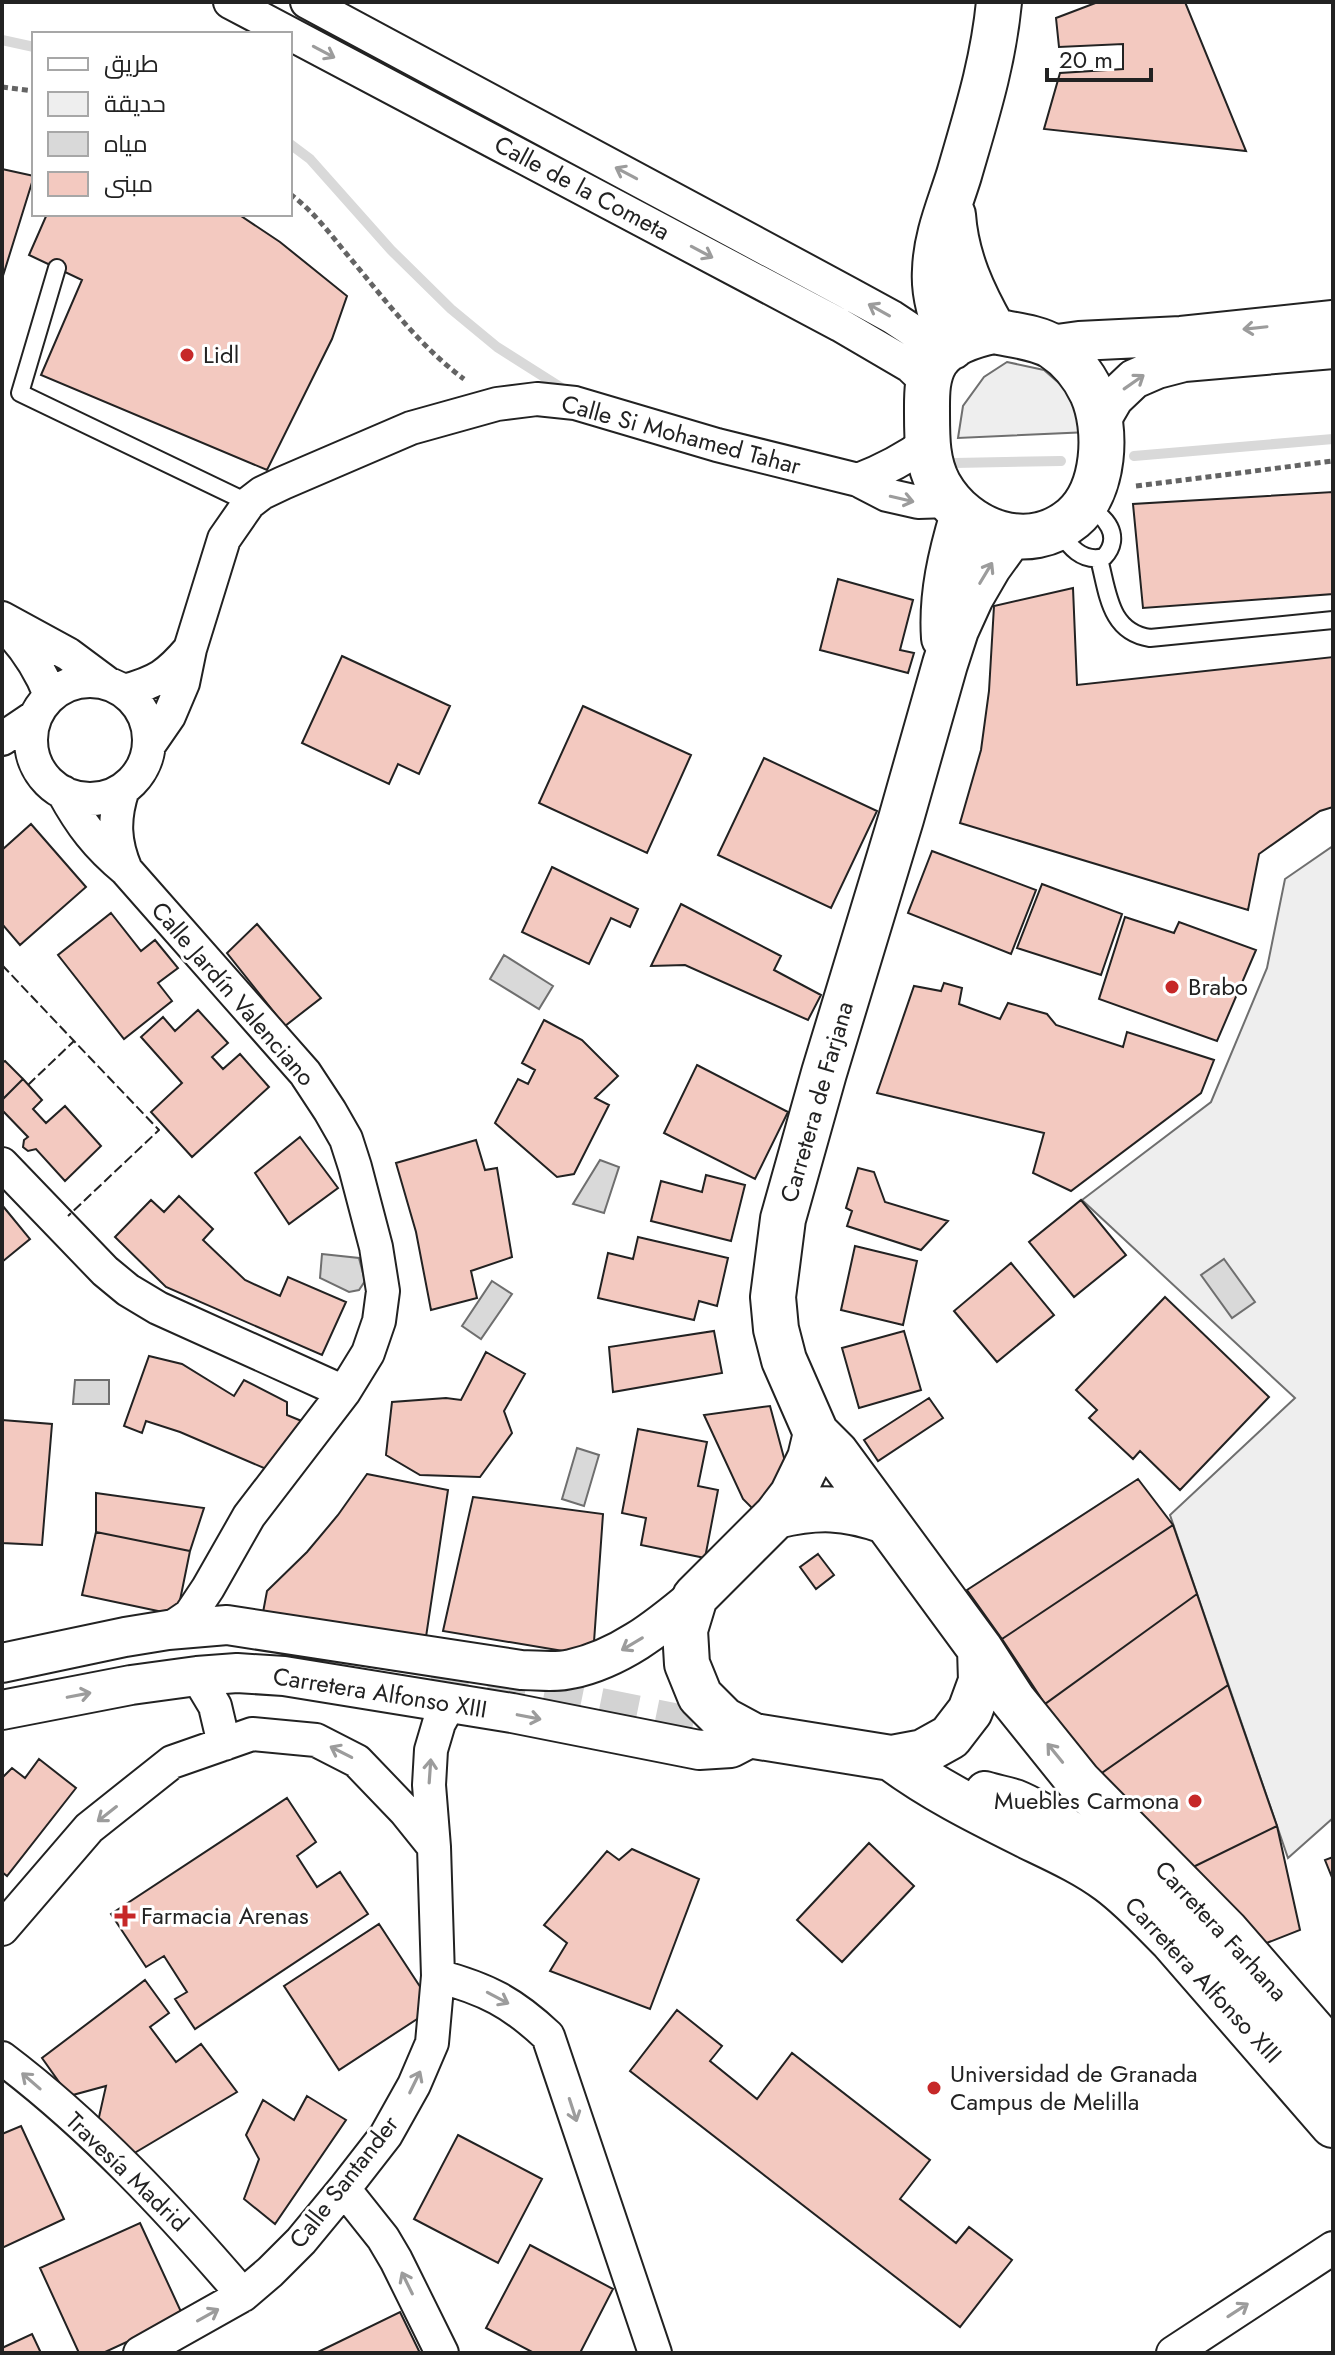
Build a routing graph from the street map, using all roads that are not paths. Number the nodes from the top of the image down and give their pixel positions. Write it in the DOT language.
graph roads {
  1 [pos="230,2"];
  2 [pos="307,2"];
  3 [pos="998,2"];
  4 [pos="287,32"];
  5 [pos="292,35"];
  6 [pos="952,197"];
  7 [pos="57,268"];
  8 [pos="1333,320"];
  9 [pos="994,331"];
  10 [pos="1050,345"];
  11 [pos="1333,349"];
  12 [pos="942,360"];
  13 [pos="1100,422"];
  14 [pos="927,443"];
  15 [pos="858,480"];
  16 [pos="249,503"];
  17 [pos="957,508"];
  18 [pos="1071,518"];
  19 [pos="1010,537"];
  20 [pos="1099,559"];
  21 [pos="1333,620"];
  22 [pos="2,621"];
  23 [pos="190,649"];
  24 [pos="945,664"];
  25 [pos="115,687"];
  26 [pos="43,706"];
  27 [pos="2,739"];
  28 [pos="149,745"];
  29 [pos="123,789"];
  30 [pos="63,792"];
  31 [pos="126,870"];
  32 [pos="2,1164"];
  33 [pos="344,1392"];
  34 [pos="816,1433"];
  35 [pos="776,1516"];
  36 [pos="885,1521"];
  37 [pos="223,1559"];
  38 [pos="695,1597"];
  39 [pos="227,1625"];
  40 [pos="168,1630"];
  41 [pos="980,1649"];
  42 [pos="381,1662"];
  43 [pos="2,1663"];
  44 [pos="197,1676"];
  45 [pos="2,1684"];
  46 [pos="450,1703"];
  47 [pos="2,1710"];
  48 [pos="754,1736"];
  49 [pos="224,1744"];
  50 [pos="891,1758"];
  51 [pos="985,1791"];
  52 [pos="434,1847"];
  53 [pos="2,1929"];
  54 [pos="438,1976"];
  55 [pos="1333,2054"];
  56 [pos="2,2058"];
  57 [pos="1333,2090"];
  58 [pos="1333,2125"];
  59 [pos="344,2189"];
  60 [pos="1333,2248"];
  61 [pos="243,2295"];
  62 [pos="650,2340"];
  63 [pos="140,2353"];
  64 [pos="442,2353"];
  65 [pos="666,2353"];
  66 [pos="1173,2353"];
  1 -- 4 [label="street, Calle de la Cometa, one-way"];
  12 -- 2 [label="street, Calle de la Cometa, one-way"];
  3 -- 6 [label="main road"];
  5 -- 12 [label="street, Calle de la Cometa, one-way"];
  6 -- 9 [label="main road"];
  6 -- 12 [label="main road"];
  7 -- 16 [label="lane"];
  8 -- 10 [label="street, one-way"];
  9 -- 10 [label="main road"];
  9 -- 12 [label="main road"];
  10 -- 13 [label="main road"];
  13 -- 11 [label="street, one-way"];
  12 -- 14 [label="main road"];
  13 -- 18 [label="main road"];
  14 -- 15 [label="street"];
  14 -- 17 [label="main road"];
  15 -- 16 [label="street, Calle Si Mohamed Tahar"];
  15 -- 17 [label="street, Calle Si Mohamed Tahar, one-way"];
  16 -- 23 [label="street, Calle Si Mohamed Tahar"];
  17 -- 19 [label="main road"];
  17 -- 24 [label="main road, Carretera de Farjana"];
  18 -- 19 [label="main road"];
  18 -- 20 [label="lane"];
  18 -- 20 [label="lane"];
  24 -- 19 [label="main road, Carretera de Farjana, one-way"];
  20 -- 21 [label="lane"];
  22 -- 25 [label="street"];
  22 -- 26 [label="street"];
  23 -- 25 [label="street, Calle Si Mohamed Tahar"];
  23 -- 28 [label="street, Calle Si Mohamed Tahar"];
  24 -- 34 [label="main road, Carretera de Farjana"];
  25 -- 26 [label="street"];
  25 -- 28 [label="street"];
  26 -- 27 [label="street"];
  26 -- 30 [label="street"];
  28 -- 29 [label="street"];
  29 -- 30 [label="street"];
  29 -- 31 [label="street, Calle Jardín Valenciano"];
  30 -- 31 [label="street, Calle Jardín Valenciano"];
  31 -- 33 [label="street, Calle Jardín Valenciano"];
  32 -- 33 [label="street"];
  33 -- 37 [label="street, Calle Jardín Valenciano"];
  34 -- 35 [label="main road"];
  34 -- 36 [label="main road, Carretera de Farjana"];
  35 -- 36 [label="main road"];
  35 -- 38 [label="main road"];
  36 -- 41 [label="main road"];
  37 -- 39 [label="street"];
  37 -- 40 [label="street, Calle Jardín Valenciano"];
  38 -- 39 [label="street, Carretera Alfonso XIII, one-way"];
  38 -- 48 [label="main road"];
  39 -- 40 [label="street, Carretera Alfonso XIII"];
  40 -- 43 [label="street, Carretera Alfonso XIII"];
  41 -- 50 [label="main road"];
  55 -- 41 [label="main road, Carretera Farhana, one-way"];
  42 -- 45 [label="street, Carretera Alfonso XIII"];
  44 -- 46 [label="street, Carretera Alfonso XIII"];
  47 -- 44 [label="street, Carretera Alfonso XIII, one-way"];
  44 -- 49 [label="street"];
  46 -- 48 [label="street, Carretera Alfonso XIII, one-way"];
  52 -- 46 [label="street, Calle Santander, one-way"];
  48 -- 50 [label="main road"];
  52 -- 49 [label="street, one-way"];
  49 -- 53 [label="street, one-way"];
  50 -- 58 [label="main road, Carretera Alfonso XIII"];
  51 -- 57 [label="street, Carretera Alfonso XIII"];
  52 -- 54 [label="street, Calle Santander"];
  59 -- 54 [label="street, Calle Santander, one-way"];
  54 -- 62 [label="street, one-way"];
  61 -- 56 [label="street, Travesía Madrid, one-way"];
  59 -- 61 [label="street, Calle Santander"];
  64 -- 59 [label="street, one-way"];
  66 -- 60 [label="street, one-way"];
  63 -- 61 [label="street, Calle Santander, one-way"];
  62 -- 65 [label="street"];
}
